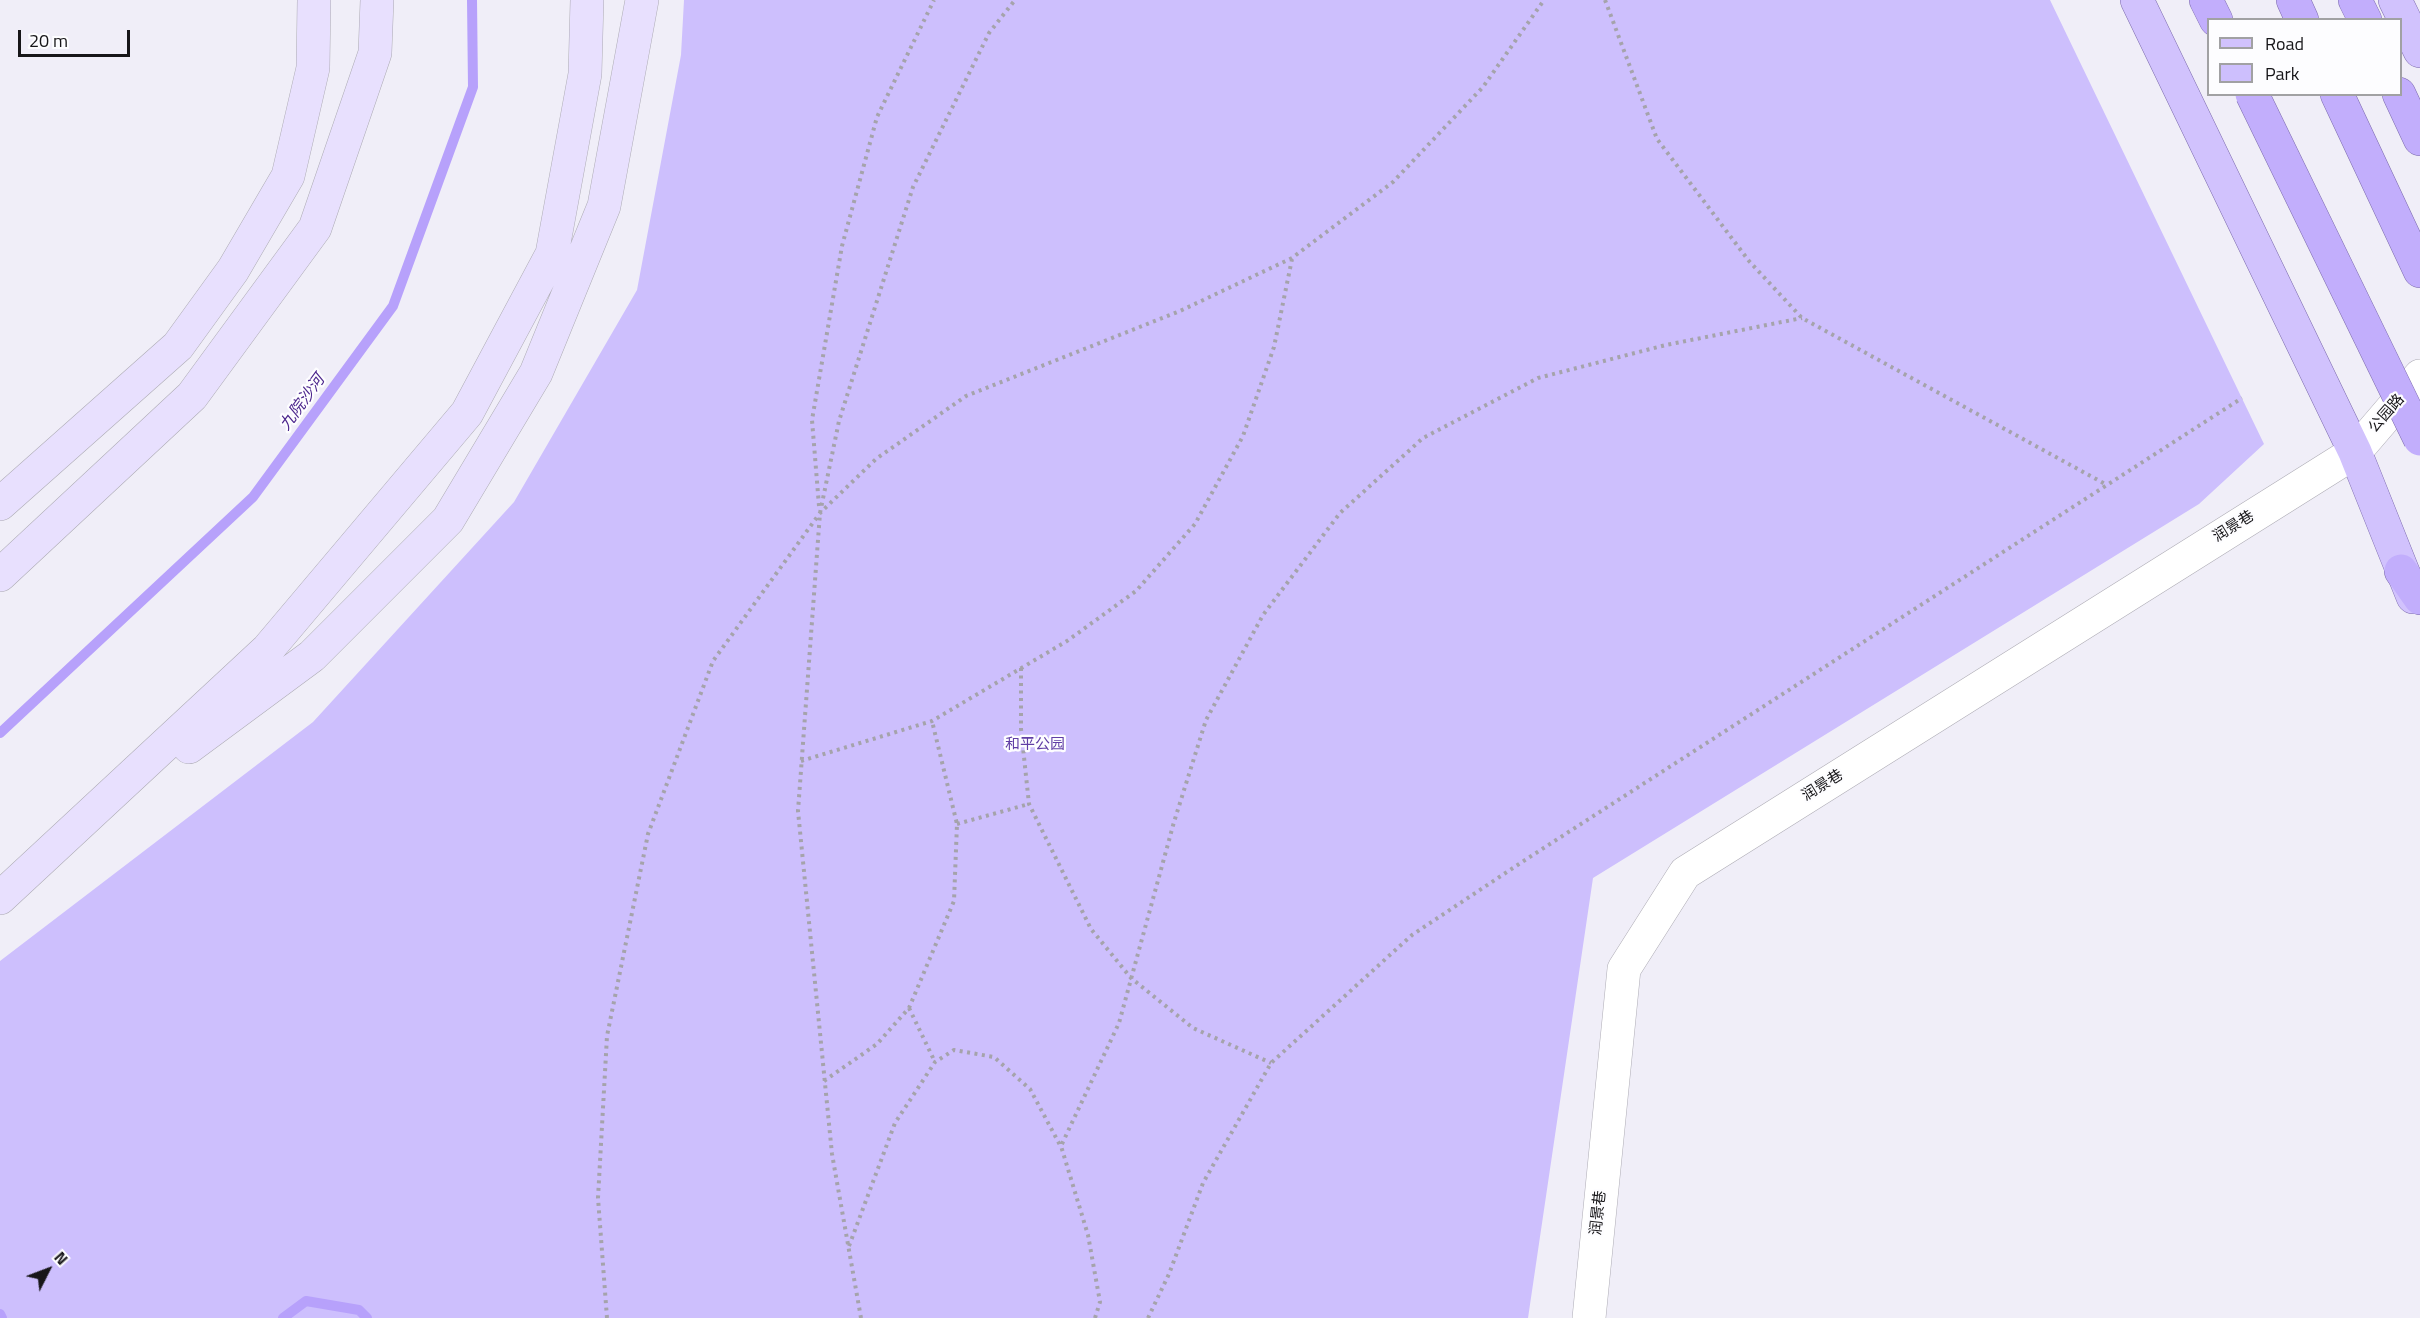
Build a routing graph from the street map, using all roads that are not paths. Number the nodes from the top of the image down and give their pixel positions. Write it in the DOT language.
graph roads {
  1 [pos="314,0"];
  2 [pos="378,0"];
  3 [pos="587,0"];
  4 [pos="642,0"];
  5 [pos="2137,0"];
  6 [pos="2206,0"];
  7 [pos="2293,0"];
  8 [pos="2355,0"];
  9 [pos="2395,0"];
  10 [pos="2215,18"];
  11 [pos="2301,18"];
  12 [pos="2363,18"];
  13 [pos="2420,51"];
  14 [pos="2253,96"];
  15 [pos="2338,96"];
  16 [pos="2400,96"];
  17 [pos="2420,139"];
  18 [pos="2420,271"];
  19 [pos="2420,376"];
  20 [pos="2420,440"];
  21 [pos="2355,452"];
  22 [pos="0,504"];
  23 [pos="2401,571"];
  24 [pos="0,575"];
  25 [pos="2420,598"];
  26 [pos="2420,614"];
  27 [pos="53,849"];
  28 [pos="0,898"];
  29 [pos="1589,1318"];
  1 -- 22 [label="main road"];
  2 -- 24 [label="main road"];
  3 -- 27 [label="main road"];
  4 -- 27 [label="main road"];
  5 -- 21 [label="main road"];
  6 -- 10 [label="highway"];
  7 -- 11 [label="highway"];
  8 -- 12 [label="highway"];
  9 -- 13 [label="main road"];
  14 -- 20 [label="highway, bridge"];
  15 -- 18 [label="highway"];
  16 -- 17 [label="highway"];
  19 -- 21 [label="street, 公园路"];
  21 -- 23 [label="main road"];
  21 -- 29 [label="street, 润景巷"];
  23 -- 25 [label="highway"];
  23 -- 26 [label="main road"];
  27 -- 28 [label="main road"];
}
